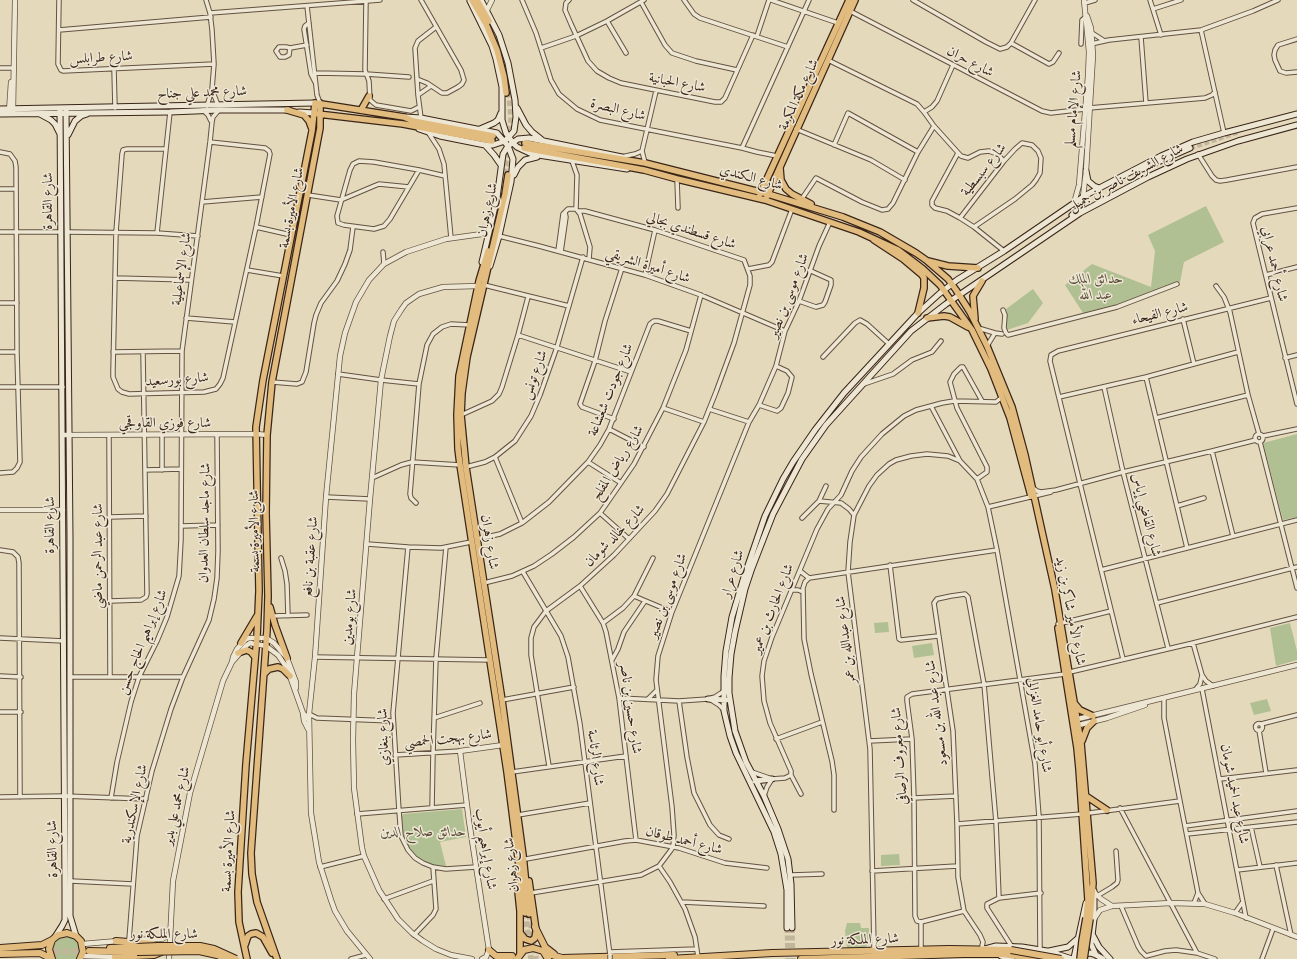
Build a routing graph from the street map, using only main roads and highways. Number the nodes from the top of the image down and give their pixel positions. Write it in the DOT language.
graph roads {
  1 [pos="471,0"];
  2 [pos="477,0"];
  3 [pos="482,0"];
  4 [pos="849,0"];
  5 [pos="855,0"];
  6 [pos="369,96"];
  7 [pos="515,100"];
  8 [pos="317,103"];
  9 [pos="502,106"];
  10 [pos="219,107"];
  11 [pos="0,109"];
  12 [pos="287,110"];
  13 [pos="361,110"];
  14 [pos="11,111"];
  15 [pos="60,111"];
  16 [pos="66,111"];
  17 [pos="95,112"];
  18 [pos="37,113"];
  19 [pos="0,114"];
  20 [pos="314,114"];
  21 [pos="1297,114"];
  22 [pos="321,115"];
  23 [pos="404,116"];
  24 [pos="340,118"];
  25 [pos="403,124"];
  26 [pos="1297,125"];
  27 [pos="320,129"];
  28 [pos="479,130"];
  29 [pos="312,131"];
  30 [pos="61,137"];
  31 [pos="67,137"];
  32 [pos="507,139"];
  33 [pos="544,142"];
  34 [pos="511,144"];
  35 [pos="485,145"];
  36 [pos="1190,148"];
  37 [pos="546,156"];
  38 [pos="645,163"];
  39 [pos="501,166"];
  40 [pos="780,167"];
  41 [pos="644,170"];
  42 [pos="1086,171"];
  43 [pos="1131,172"];
  44 [pos="511,182"];
  45 [pos="1099,188"];
  46 [pos="761,192"];
  47 [pos="768,194"];
  48 [pos="1083,197"];
  49 [pos="762,199"];
  50 [pos="829,213"];
  51 [pos="1067,222"];
  52 [pos="871,237"];
  53 [pos="926,260"];
  54 [pos="978,268"];
  55 [pos="486,278"];
  56 [pos="982,281"];
  57 [pos="478,284"];
  58 [pos="952,284"];
  59 [pos="944,290"];
  60 [pos="960,295"];
  61 [pos="952,300"];
  62 [pos="918,313"];
  63 [pos="927,318"];
  64 [pos="975,327"];
  65 [pos="66,435"];
  66 [pos="463,466"];
  67 [pos="1033,496"];
  68 [pos="474,541"];
  69 [pos="268,596"];
  70 [pos="258,614"];
  71 [pos="242,643"];
  72 [pos="238,653"];
  73 [pos="255,657"];
  74 [pos="287,658"];
  75 [pos="265,673"];
  76 [pos="1068,673"];
  77 [pos="290,676"];
  78 [pos="708,699"];
  79 [pos="723,700"];
  80 [pos="730,701"];
  81 [pos="1075,704"];
  82 [pos="1076,723"];
  83 [pos="1081,743"];
  84 [pos="772,779"];
  85 [pos="750,781"];
  86 [pos="757,782"];
  87 [pos="1086,796"];
  88 [pos="1107,810"];
  89 [pos="1085,814"];
  90 [pos="517,850"];
  91 [pos="524,857"];
  92 [pos="1093,883"];
  93 [pos="1087,888"];
  94 [pos="1090,919"];
  95 [pos="64,920"];
  96 [pos="71,921"];
  97 [pos="536,929"];
  98 [pos="520,934"];
  99 [pos="1092,934"];
  100 [pos="76,936"];
  101 [pos="53,939"];
  102 [pos="1077,940"];
  103 [pos="116,941"];
  104 [pos="1091,944"];
  105 [pos="158,946"];
  106 [pos="0,948"];
  107 [pos="89,949"];
  108 [pos="136,950"];
  109 [pos="489,950"];
  110 [pos="161,952"];
  111 [pos="1049,952"];
  112 [pos="1011,953"];
  113 [pos="0,954"];
  114 [pos="545,955"];
  115 [pos="1096,955"];
  116 [pos="515,956"];
  117 [pos="868,956"];
  118 [pos="81,957"];
  119 [pos="116,957"];
  120 [pos="246,957"];
  121 [pos="132,958"];
  122 [pos="684,958"];
  123 [pos="882,958"];
  124 [pos="1073,958"];
  125 [pos="52,959"];
  126 [pos="227,959"];
  127 [pos="236,959"];
  128 [pos="276,959"];
  129 [pos="564,959"];
  130 [pos="669,959"];
  131 [pos="801,959"];
  132 [pos="1038,959"];
  133 [pos="1056,959"];
  134 [pos="1061,959"];
  135 [pos="1080,959"];
  136 [pos="1084,959"];
  137 [pos="1103,959"];
  138 [pos="1110,959"];
  1 -- 2 [label="main road"];
  1 -- 9 [label="main road"];
  3 -- 7 [label="main road"];
  4 -- 46 [label="main road, شارع مكة المكرمة"];
  5 -- 40 [label="main road, شارع مكة المكرمة"];
  6 -- 13 [label="main road"];
  7 -- 32 [label="main road"];
  7 -- 33 [label="main road"];
  8 -- 10 [label="main road, شارع محمد علي جناح"];
  8 -- 13 [label="main road, شارع محمد علي جناح"];
  8 -- 20 [label="main road, شارع الأميرة بسمة"];
  8 -- 22 [label="main road, شارع الأميرة بسمة"];
  9 -- 28 [label="main road"];
  9 -- 32 [label="main road"];
  10 -- 12 [label="main road, شارع محمد علي جناح"];
  10 -- 16 [label="main road, شارع محمد علي جناح"];
  10 -- 17 [label="main road, شارع محمد علي جناح"];
  11 -- 14 [label="main road, شارع محمد علي جناح"];
  12 -- 20 [label="main road, شارع محمد علي جناح"];
  12 -- 29 [label="main road"];
  13 -- 23 [label="main road, شارع محمد علي جناح"];
  14 -- 15 [label="main road, شارع محمد علي جناح"];
  14 -- 18 [label="main road, شارع محمد علي جناح"];
  14 -- 19 [label="main road, شارع محمد علي جناح"];
  15 -- 16 [label="main road, شارع محمد علي جناح"];
  15 -- 18 [label="main road, شارع محمد علي جناح"];
  15 -- 30 [label="main road, شارع القاهرة"];
  16 -- 17 [label="main road, شارع محمد علي جناح"];
  16 -- 31 [label="main road, شارع القاهرة"];
  17 -- 31 [label="main road"];
  18 -- 30 [label="main road"];
  20 -- 22 [label="main road, شارع محمد علي جناح"];
  20 -- 29 [label="main road, شارع الأميرة بسمة"];
  21 -- 43 [label="main road, شارع الشريف ناصر بن جميل"];
  22 -- 24 [label="main road, شارع محمد علي جناح"];
  22 -- 27 [label="main road, شارع الأميرة بسمة"];
  23 -- 25 [label="main road, شارع محمد علي جناح"];
  23 -- 28 [label="main road, شارع محمد علي جناح"];
  24 -- 25 [label="main road, شارع محمد علي جناح"];
  24 -- 27 [label="main road"];
  25 -- 35 [label="main road, شارع محمد علي جناح"];
  26 -- 51 [label="main road, شارع الشريف ناصر بن جميل"];
  27 -- 69 [label="main road, شارع الأميرة بسمة"];
  28 -- 32 [label="main road, شارع محمد علي جناح"];
  29 -- 70 [label="main road, شارع الأميرة بسمة"];
  30 -- 65 [label="main road, شارع القاهرة"];
  31 -- 65 [label="main road, شارع القاهرة"];
  32 -- 34 [label="main road"];
  32 -- 35 [label="main road, شارع محمد علي جناح"];
  33 -- 34 [label="main road"];
  33 -- 38 [label="main road"];
  34 -- 37 [label="main road"];
  34 -- 39 [label="main road"];
  34 -- 44 [label="main road"];
  35 -- 39 [label="main road"];
  36 -- 43 [label="main road, شارع الشريف ناصر بن جميل"];
  37 -- 41 [label="main road"];
  37 -- 44 [label="main road"];
  38 -- 41 [label="main road, شارع الكندي"];
  38 -- 46 [label="main road, شارع الكندي"];
  39 -- 57 [label="main road"];
  40 -- 47 [label="main road, شارع مكة المكرمة"];
  40 -- 50 [label="main road"];
  41 -- 49 [label="main road, شارع الكندي"];
  42 -- 45 [label="main road"];
  43 -- 45 [label="main road, شارع الشريف ناصر بن جميل"];
  44 -- 55 [label="main road"];
  45 -- 48 [label="main road, شارع الشريف ناصر بن جميل"];
  46 -- 47 [label="main road, شارع الكندي"];
  46 -- 49 [label="main road, شارع مكة المكرمة"];
  47 -- 49 [label="main road, شارع مكة المكرمة"];
  47 -- 50 [label="main road, شارع الكندي"];
  48 -- 51 [label="main road"];
  48 -- 54 [label="main road, شارع الشريف ناصر بن جميل"];
  49 -- 52 [label="main road, شارع الكندي"];
  50 -- 53 [label="main road, شارع الكندي"];
  51 -- 56 [label="main road, شارع الشريف ناصر بن جميل"];
  52 -- 59 [label="main road, شارع الكندي"];
  52 -- 62 [label="main road"];
  53 -- 54 [label="main road"];
  53 -- 58 [label="main road, شارع الكندي"];
  54 -- 58 [label="main road, شارع الشريف ناصر بن جميل"];
  55 -- 57 [label="main road, شارع زهران"];
  55 -- 66 [label="main road, شارع زهران"];
  56 -- 60 [label="main road, شارع الشريف ناصر بن جميل"];
  56 -- 64 [label="main road"];
  57 -- 66 [label="main road, شارع زهران"];
  58 -- 59 [label="main road, شارع عرار"];
  58 -- 60 [label="main road, شارع الأمير شاكر بن زيد"];
  59 -- 61 [label="main road, شارع الأمير شاكر بن زيد"];
  59 -- 62 [label="main road, شارع عرار"];
  60 -- 61 [label="main road, شارع عرار"];
  60 -- 64 [label="main road, شارع الأمير شاكر بن زيد"];
  61 -- 63 [label="main road, شارع عرار"];
  61 -- 64 [label="main road, شارع الأمير شاكر بن زيد"];
  62 -- 79 [label="main road, شارع عرار"];
  63 -- 64 [label="main road"];
  63 -- 80 [label="main road, شارع عرار"];
  64 -- 67 [label="main road, شارع الأمير شاكر بن زيد"];
  64 -- 67 [label="main road, شارع الأمير شاكر بن زيد"];
  65 -- 95 [label="main road, شارع القاهرة"];
  65 -- 96 [label="main road, شارع القاهرة"];
  66 -- 68 [label="main road, شارع زهران"];
  67 -- 76 [label="main road, شارع الأمير شاكر بن زيد"];
  68 -- 90 [label="main road, شارع زهران"];
  68 -- 91 [label="main road, شارع زهران"];
  69 -- 74 [label="main road"];
  69 -- 75 [label="main road, شارع الأميرة بسمة"];
  70 -- 71 [label="main road"];
  70 -- 73 [label="main road, شارع الأميرة بسمة"];
  72 -- 73 [label="main road"];
  73 -- 120 [label="main road, شارع الأميرة بسمة"];
  75 -- 77 [label="main road"];
  75 -- 128 [label="main road, شارع الأميرة بسمة"];
  76 -- 81 [label="main road, شارع الأمير شاكر بن زيد"];
  76 -- 82 [label="main road, شارع الأمير شاكر بن زيد"];
  78 -- 79 [label="main road"];
  79 -- 80 [label="main road"];
  79 -- 85 [label="main road, شارع عرار"];
  80 -- 86 [label="main road, شارع عرار"];
  81 -- 82 [label="main road, شارع الأمير شاكر بن زيد"];
  81 -- 83 [label="main road"];
  82 -- 83 [label="main road, شارع الأمير شاكر بن زيد"];
  82 -- 89 [label="main road, شارع الأمير شاكر بن زيد"];
  83 -- 87 [label="main road, شارع الأمير شاكر بن زيد"];
  84 -- 86 [label="main road"];
  85 -- 86 [label="main road"];
  85 -- 86 [label="main road, شارع عرار"];
  87 -- 88 [label="main road"];
  87 -- 89 [label="main road, شارع الأمير شاكر بن زيد"];
  89 -- 92 [label="main road, شارع الأمير شاكر بن زيد"];
  89 -- 93 [label="main road, شارع الأمير شاكر بن زيد"];
  90 -- 91 [label="main road, شارع زهران"];
  90 -- 98 [label="main road"];
  91 -- 97 [label="main road"];
  92 -- 94 [label="main road, شارع الأمير شاكر بن زيد"];
  92 -- 94 [label="main road"];
  93 -- 94 [label="main road, شارع الأمير شاكر بن زيد"];
  93 -- 102 [label="main road"];
  94 -- 99 [label="main road"];
  94 -- 135 [label="main road, شارع الأمير شاكر بن زيد, bridge"];
  94 -- 136 [label="main road, شارع الأمير شاكر بن زيد, bridge"];
  95 -- 96 [label="main road"];
  95 -- 101 [label="main road, شارع القاهرة"];
  96 -- 100 [label="main road, شارع القاهرة"];
  97 -- 98 [label="main road"];
  97 -- 114 [label="main road"];
  97 -- 129 [label="highway"];
  98 -- 116 [label="main road"];
  99 -- 104 [label="main road"];
  99 -- 138 [label="main road"];
  100 -- 101 [label="highway"];
  100 -- 118 [label="highway"];
  101 -- 106 [label="highway"];
  101 -- 125 [label="highway"];
  102 -- 104 [label="main road"];
  102 -- 111 [label="main road"];
  102 -- 124 [label="main road"];
  103 -- 105 [label="highway, bridge"];
  104 -- 115 [label="main road"];
  105 -- 108 [label="highway, شارع الملكة نور, bridge"];
  105 -- 127 [label="highway, شارع الملكة نور, bridge"];
  107 -- 108 [label="highway, شارع الملكة نور"];
  108 -- 110 [label="highway, شارع الملكة نور, bridge"];
  109 -- 116 [label="highway"];
  110 -- 121 [label="highway"];
  110 -- 126 [label="highway, شارع الملكة نور, bridge"];
  111 -- 112 [label="main road"];
  111 -- 124 [label="main road"];
  111 -- 133 [label="main road"];
  112 -- 117 [label="highway, شارع الملكة نور"];
  112 -- 123 [label="highway, شارع الملكة نور"];
  112 -- 132 [label="highway, شارع الملكة نور"];
  112 -- 134 [label="highway, شارع الملكة نور, bridge"];
  113 -- 125 [label="highway"];
  114 -- 116 [label="highway"];
  114 -- 129 [label="highway"];
  115 -- 124 [label="main road"];
  115 -- 137 [label="main road"];
  117 -- 122 [label="highway, شارع الملكة نور"];
  117 -- 123 [label="highway, شارع الملكة نور"];
  117 -- 131 [label="highway, شارع الملكة نور"];
  119 -- 121 [label="highway"];
  120 -- 128 [label="main road"];
  122 -- 129 [label="highway"];
  122 -- 130 [label="highway, شارع الملكة نور"];
}
